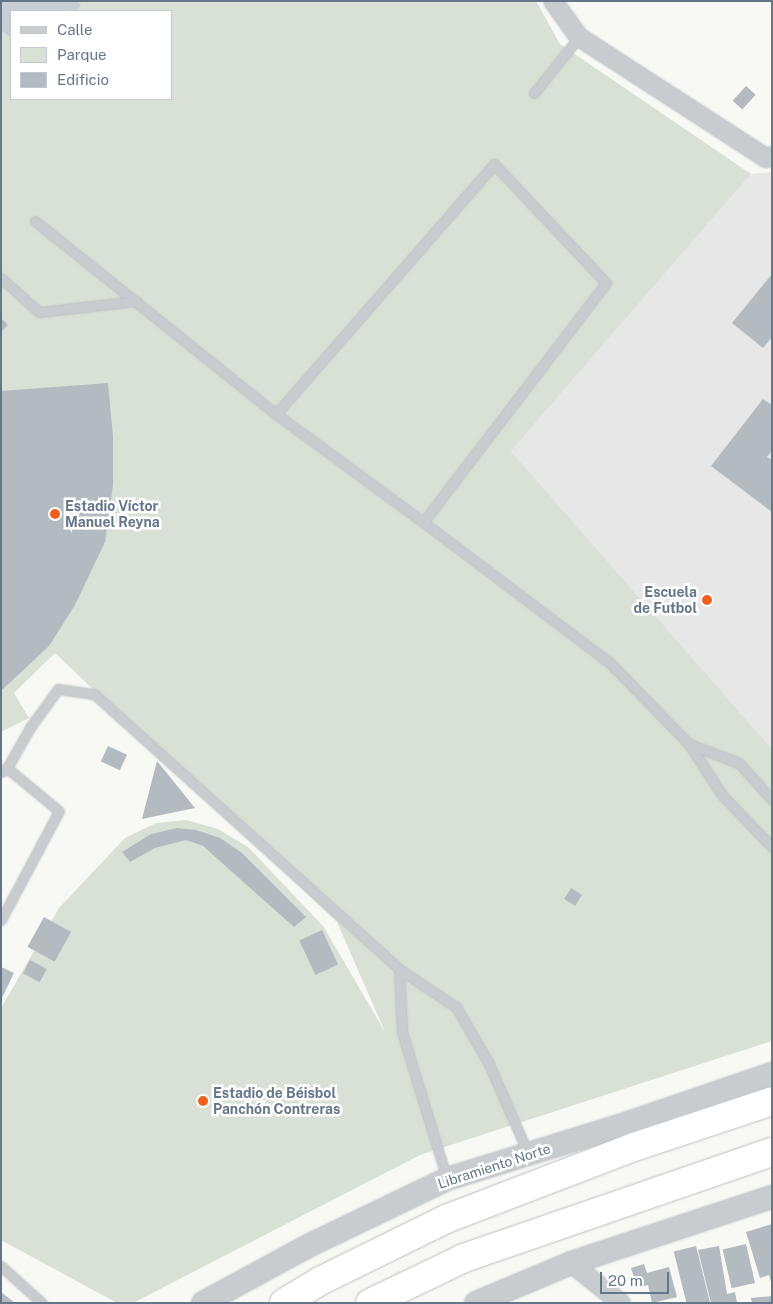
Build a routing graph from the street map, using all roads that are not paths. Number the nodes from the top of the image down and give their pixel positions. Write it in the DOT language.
graph roads {
  1 [pos="553,1"];
  2 [pos="579,37"];
  3 [pos="534,93"];
  4 [pos="772,156"];
  5 [pos="35,221"];
  6 [pos="1,278"];
  7 [pos="136,301"];
  8 [pos="276,414"];
  9 [pos="423,522"];
  10 [pos="689,744"];
  11 [pos="4,770"];
  12 [pos="772,800"];
  13 [pos="772,847"];
  14 [pos="1,920"];
  15 [pos="399,970"];
  16 [pos="772,1074"];
  17 [pos="772,1101"];
  18 [pos="772,1152"];
  19 [pos="529,1154"];
  20 [pos="447,1179"];
  21 [pos="772,1198"];
  22 [pos="571,1263"];
  23 [pos="1,1266"];
  24 [pos="42,1303"];
  25 [pos="203,1303"];
  26 [pos="284,1303"];
  27 [pos="370,1303"];
  28 [pos="476,1303"];
  29 [pos="621,1303"];
  1 -- 2 [label="street"];
  2 -- 3 [label="lane"];
  2 -- 4 [label="street"];
  5 -- 7 [label="lane"];
  6 -- 7 [label="lane"];
  7 -- 8 [label="lane"];
  8 -- 9 [label="lane"];
  8 -- 9 [label="lane"];
  9 -- 10 [label="lane"];
  10 -- 12 [label="lane"];
  10 -- 13 [label="lane"];
  11 -- 14 [label="lane"];
  11 -- 15 [label="lane"];
  15 -- 19 [label="lane"];
  15 -- 20 [label="lane"];
  16 -- 19 [label="street, Libramiento Norte"];
  17 -- 26 [label="highway"];
  18 -- 27 [label="highway"];
  19 -- 20 [label="street, Libramiento Norte"];
  20 -- 25 [label="street, Libramiento Norte"];
  21 -- 22 [label="street"];
  22 -- 28 [label="street"];
  22 -- 29 [label="street"];
  23 -- 24 [label="lane"];
}
